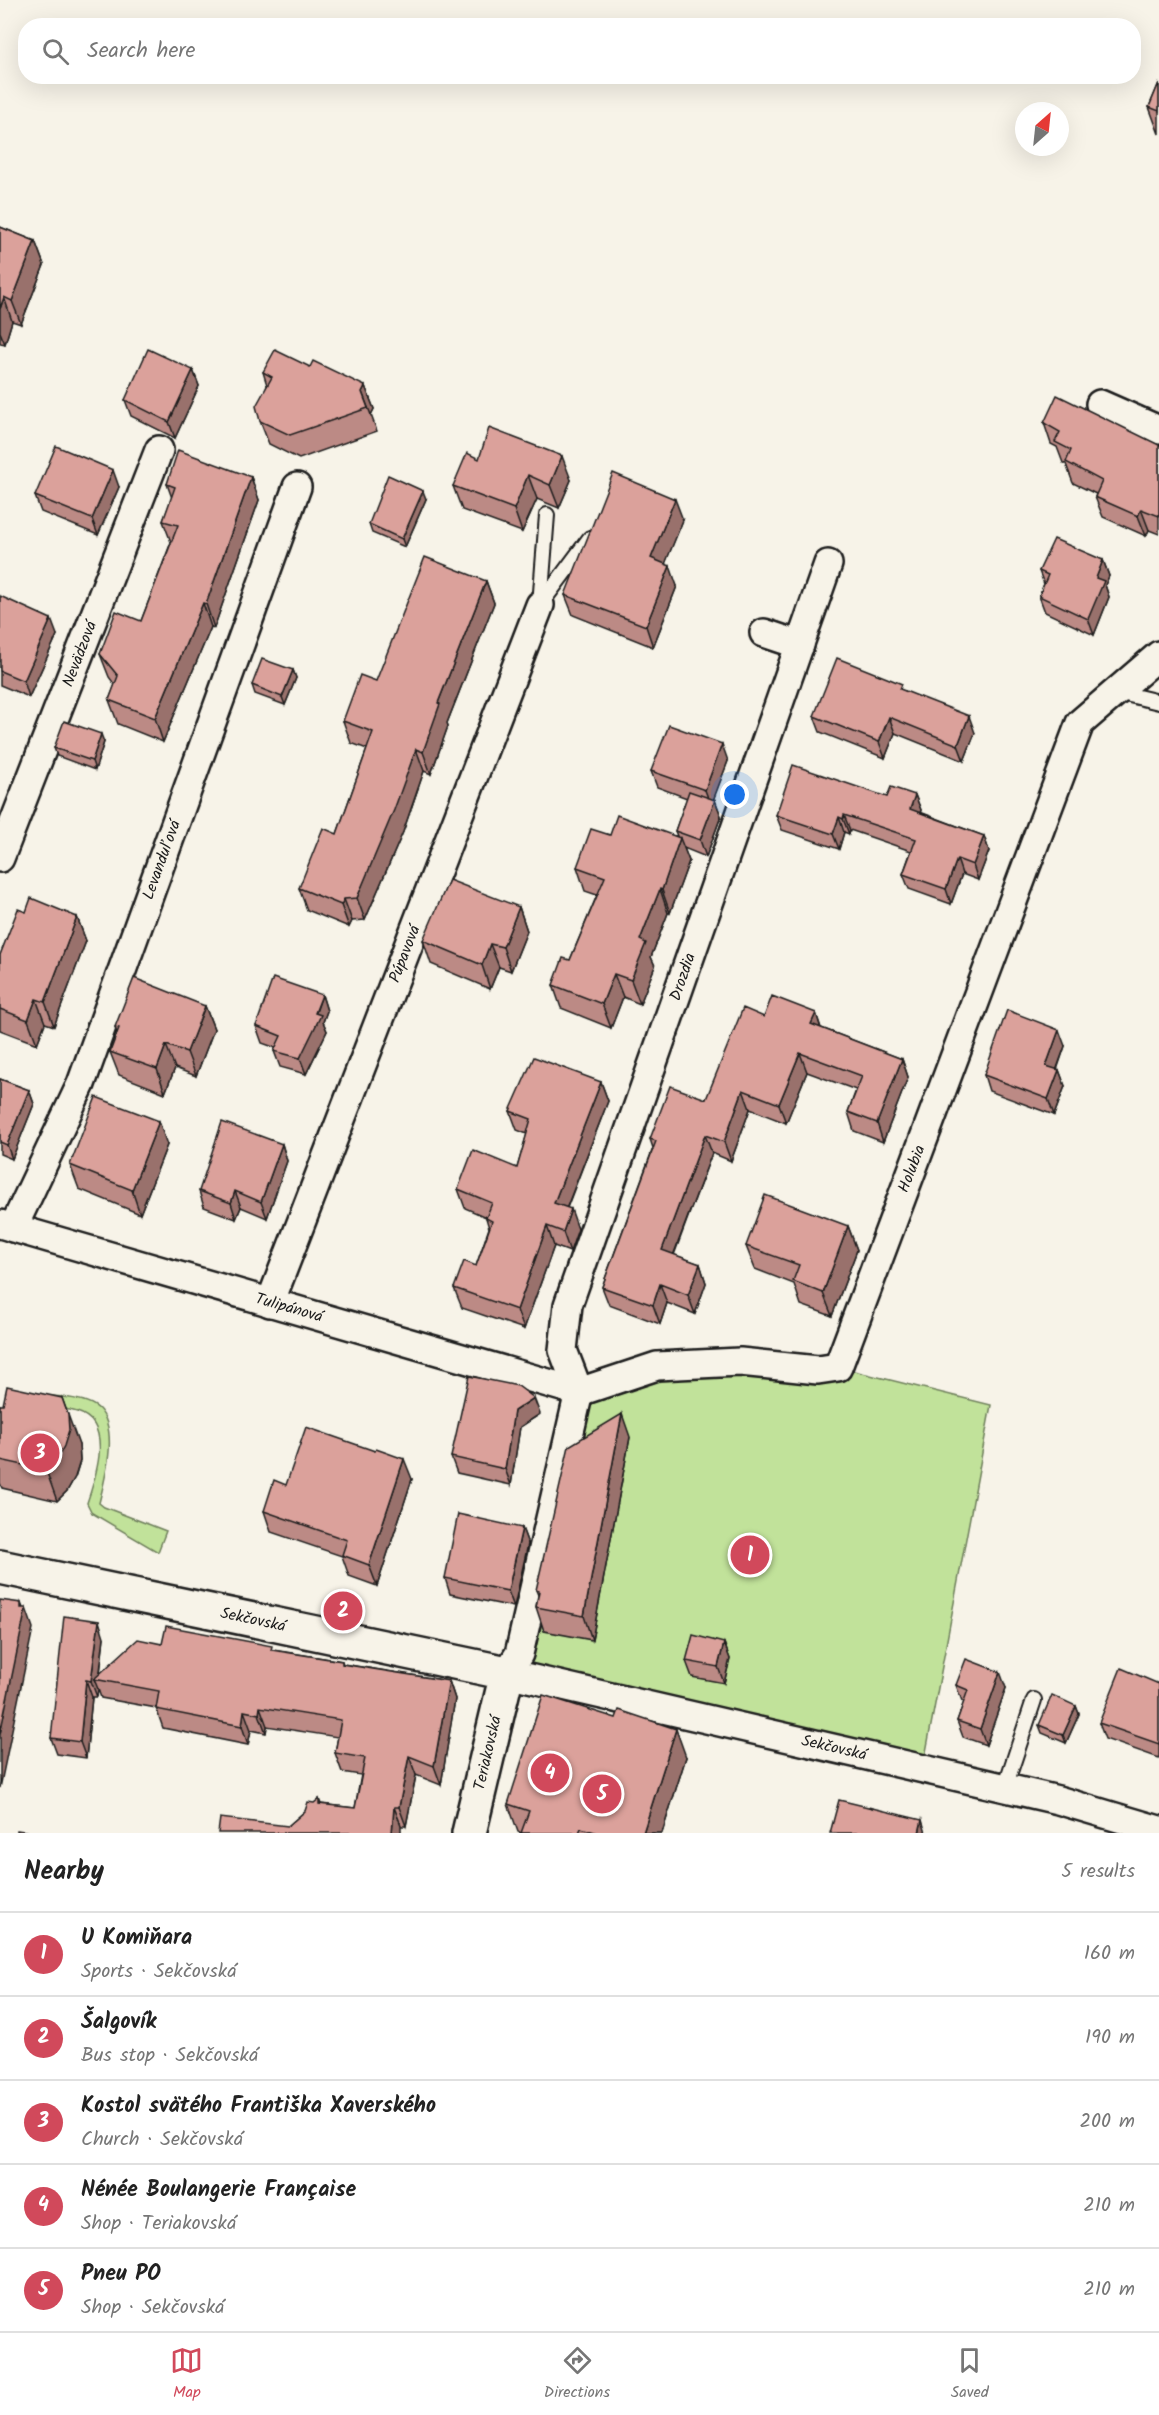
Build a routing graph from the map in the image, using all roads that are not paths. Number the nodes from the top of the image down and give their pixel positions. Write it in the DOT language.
graph roads {
  1 [pos="1100,404"];
  2 [pos="1159,430"];
  3 [pos="159,450"];
  4 [pos="297,487"];
  5 [pos="547,515"];
  6 [pos="590,538"];
  7 [pos="828,564"];
  8 [pos="540,605"];
  9 [pos="764,633"];
  10 [pos="800,645"];
  11 [pos="1159,655"];
  12 [pos="1117,692"];
  13 [pos="1159,702"];
  14 [pos="0,858"];
  15 [pos="6,1226"];
  16 [pos="270,1303"];
  17 [pos="579,1392"];
  18 [pos="0,1567"];
  19 [pos="507,1673"];
  20 [pos="1034,1700"];
  21 [pos="1005,1787"];
  22 [pos="1159,1830"];
  23 [pos="469,1833"];
  1 -- 2 [label="street"];
  3 -- 14 [label="street, Nevädzová"];
  4 -- 15 [label="street, Levanduľová"];
  5 -- 8 [label="lane"];
  6 -- 8 [label="lane"];
  7 -- 10 [label="street, Drozdia"];
  8 -- 16 [label="street, Púpavová"];
  9 -- 10 [label="street"];
  10 -- 17 [label="street, Drozdia"];
  11 -- 12 [label="street"];
  12 -- 13 [label="lane"];
  12 -- 17 [label="street, Holubia"];
  15 -- 16 [label="street, Tulipánová"];
  16 -- 17 [label="street, Tulipánová"];
  17 -- 19 [label="street"];
  18 -- 19 [label="street, Sekčovská"];
  19 -- 21 [label="street, Sekčovská"];
  19 -- 23 [label="street, Teriakovská"];
  20 -- 21 [label="lane"];
  21 -- 22 [label="street, Sekčovská"];
}
